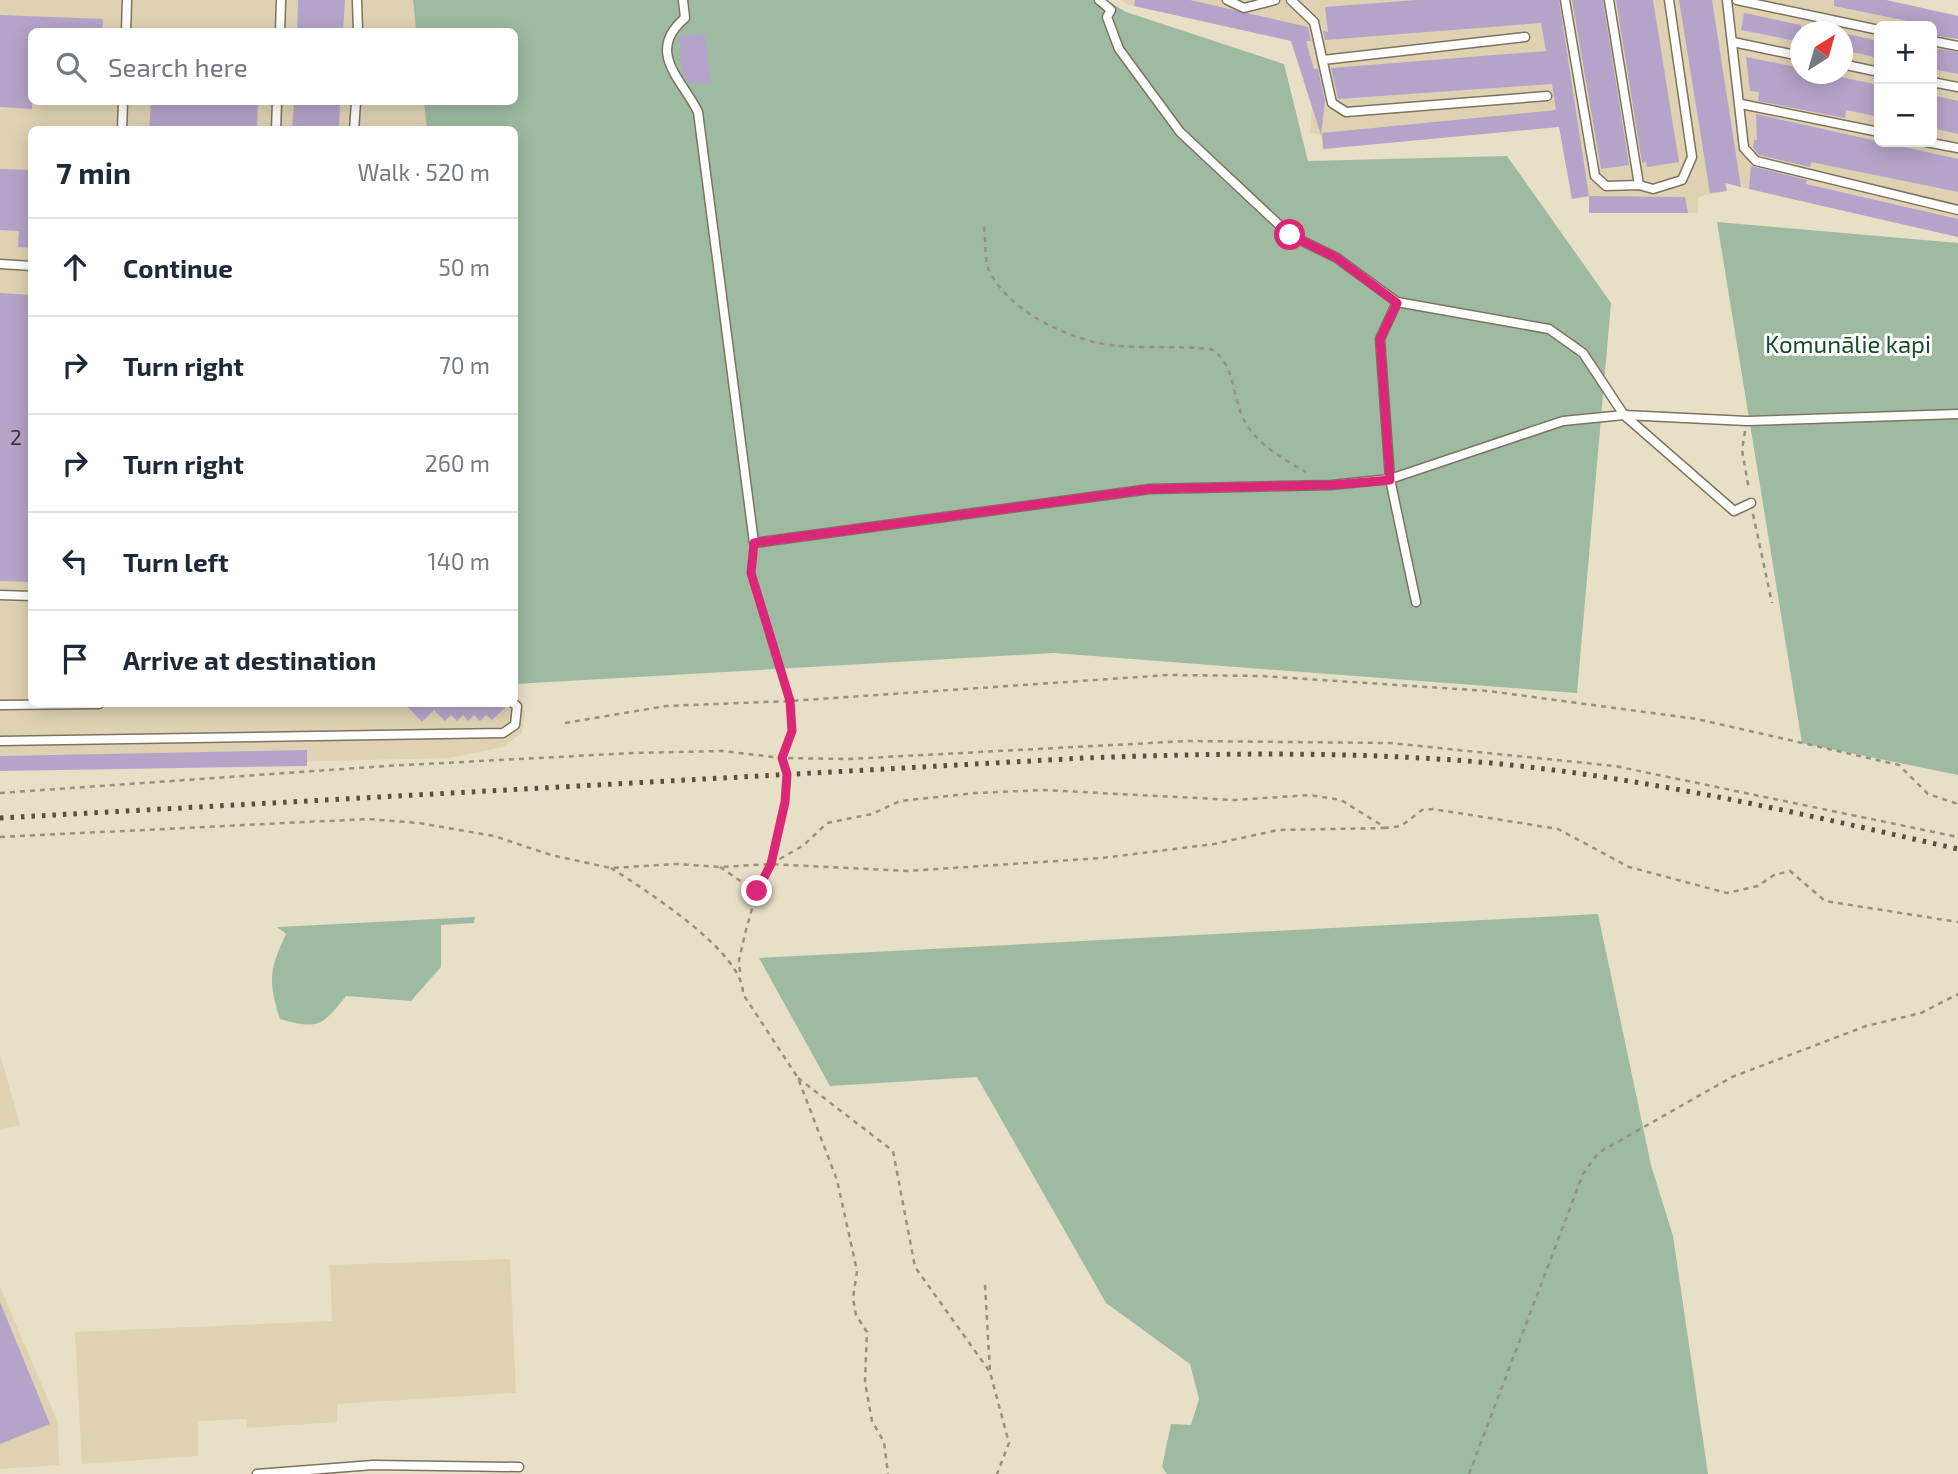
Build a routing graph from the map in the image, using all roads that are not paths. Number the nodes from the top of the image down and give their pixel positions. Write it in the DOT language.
graph roads {
  1 [pos="127,0"];
  2 [pos="281,0"];
  3 [pos="357,0"];
  4 [pos="683,0"];
  5 [pos="1099,0"];
  6 [pos="1227,0"];
  7 [pos="1275,0"];
  8 [pos="1291,0"];
  9 [pos="1565,0"];
  10 [pos="1609,0"];
  11 [pos="1669,0"];
  12 [pos="1727,0"];
  13 [pos="1737,0"];
  14 [pos="126,28"];
  15 [pos="280,28"];
  16 [pos="358,28"];
  17 [pos="1874,29"];
  18 [pos="1525,37"];
  19 [pos="1733,42"];
  20 [pos="1937,42"];
  21 [pos="1958,46"];
  22 [pos="1790,54"];
  23 [pos="1323,60"];
  24 [pos="1853,66"];
  25 [pos="1874,71"];
  26 [pos="1937,83"];
  27 [pos="1958,87"];
  28 [pos="1547,96"];
  29 [pos="1741,104"];
  30 [pos="123,105"];
  31 [pos="277,105"];
  32 [pos="356,105"];
  33 [pos="122,126"];
  34 [pos="276,126"];
  35 [pos="355,126"];
  36 [pos="1874,131"];
  37 [pos="1937,144"];
  38 [pos="1958,148"];
  39 [pos="1639,185"];
  40 [pos="1958,210"];
  41 [pos="0,264"];
  42 [pos="28,266"];
  43 [pos="1397,303"];
  44 [pos="1958,414"];
  45 [pos="1624,415"];
  46 [pos="1390,480"];
  47 [pos="1751,503"];
  48 [pos="0,595"];
  49 [pos="28,596"];
  50 [pos="1416,602"];
  51 [pos="0,705"];
  52 [pos="28,705"];
  53 [pos="514,707"];
  54 [pos="0,741"];
  55 [pos="519,1467"];
  56 [pos="257,1474"];
  1 -- 14 [label="lane"];
  2 -- 15 [label="lane"];
  3 -- 16 [label="lane"];
  4 -- 46 [label="lane"];
  5 -- 43 [label="lane"];
  6 -- 7 [label="lane"];
  8 -- 23 [label="lane"];
  9 -- 39 [label="lane"];
  10 -- 39 [label="lane"];
  11 -- 39 [label="lane"];
  12 -- 19 [label="lane"];
  13 -- 17 [label="lane"];
  18 -- 23 [label="lane"];
  19 -- 22 [label="lane"];
  19 -- 29 [label="lane"];
  20 -- 21 [label="lane"];
  23 -- 28 [label="lane"];
  24 -- 25 [label="lane"];
  26 -- 27 [label="lane"];
  29 -- 36 [label="lane"];
  29 -- 40 [label="lane"];
  30 -- 33 [label="lane"];
  31 -- 34 [label="lane"];
  32 -- 35 [label="lane"];
  37 -- 38 [label="lane"];
  41 -- 42 [label="lane"];
  43 -- 45 [label="lane"];
  43 -- 46 [label="lane"];
  44 -- 45 [label="lane"];
  45 -- 46 [label="lane"];
  45 -- 47 [label="lane"];
  46 -- 50 [label="lane"];
  48 -- 49 [label="lane"];
  51 -- 52 [label="lane"];
  53 -- 54 [label="lane"];
  55 -- 56 [label="lane"];
}
